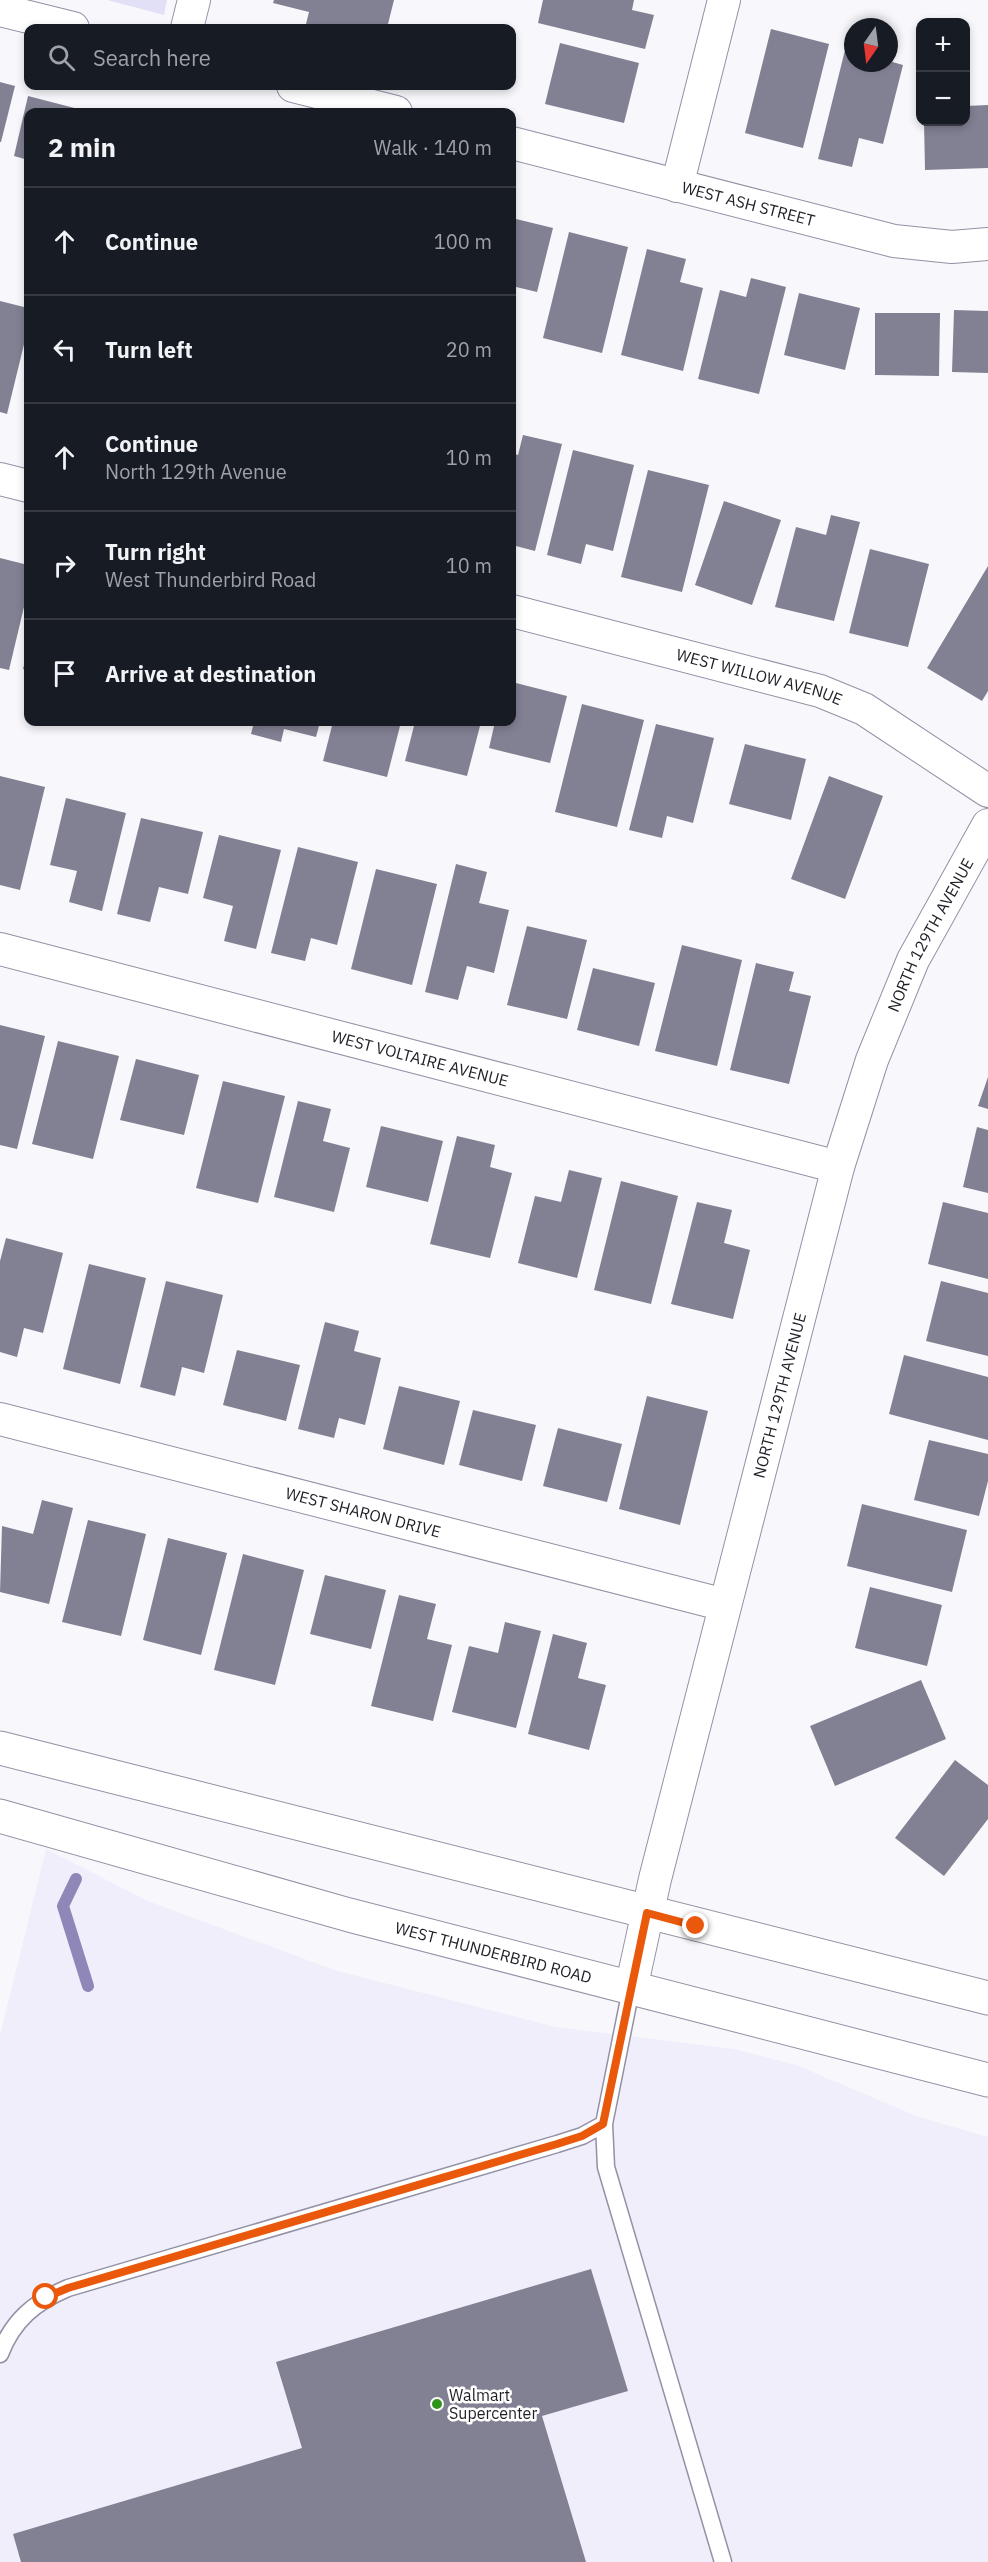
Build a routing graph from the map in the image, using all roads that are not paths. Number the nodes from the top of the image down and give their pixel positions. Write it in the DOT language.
graph roads {
  1 [pos="194,0"];
  2 [pos="724,0"];
  3 [pos="0,10"];
  4 [pos="57,24"];
  5 [pos="188,24"];
  6 [pos="309,90"];
  7 [pos="380,108"];
  8 [pos="516,144"];
  9 [pos="677,186"];
  10 [pos="988,244"];
  11 [pos="0,478"];
  12 [pos="24,485"];
  13 [pos="516,612"];
  14 [pos="988,791"];
  15 [pos="988,825"];
  16 [pos="0,949"];
  17 [pos="838,1167"];
  18 [pos="0,1419"];
  19 [pos="725,1605"];
  20 [pos="0,1748"];
  21 [pos="0,1816"];
  22 [pos="647,1913"];
  23 [pos="631,1989"];
  24 [pos="988,1998"];
  25 [pos="988,2080"];
  26 [pos="603,2124"];
  27 [pos="0,2354"];
  28 [pos="723,2562"];
  1 -- 5 [label="street"];
  2 -- 9 [label="street"];
  3 -- 4 [label="street"];
  6 -- 7 [label="street"];
  8 -- 9 [label="street, WEST ASH STREET"];
  9 -- 10 [label="street, WEST ASH STREET"];
  11 -- 12 [label="street"];
  13 -- 14 [label="street, WEST WILLOW AVENUE"];
  15 -- 17 [label="street, NORTH 129TH AVENUE"];
  16 -- 17 [label="street, WEST VOLTAIRE AVENUE"];
  17 -- 19 [label="street, NORTH 129TH AVENUE"];
  18 -- 19 [label="street, WEST SHARON DRIVE"];
  19 -- 22 [label="street, NORTH 129TH AVENUE"];
  20 -- 22 [label="main road"];
  21 -- 23 [label="main road, WEST THUNDERBIRD ROAD"];
  22 -- 23 [label="street, NORTH 129TH AVENUE"];
  22 -- 24 [label="main road"];
  23 -- 25 [label="main road, WEST THUNDERBIRD ROAD"];
  23 -- 26 [label="lane"];
  26 -- 27 [label="lane"];
  26 -- 28 [label="lane"];
}
